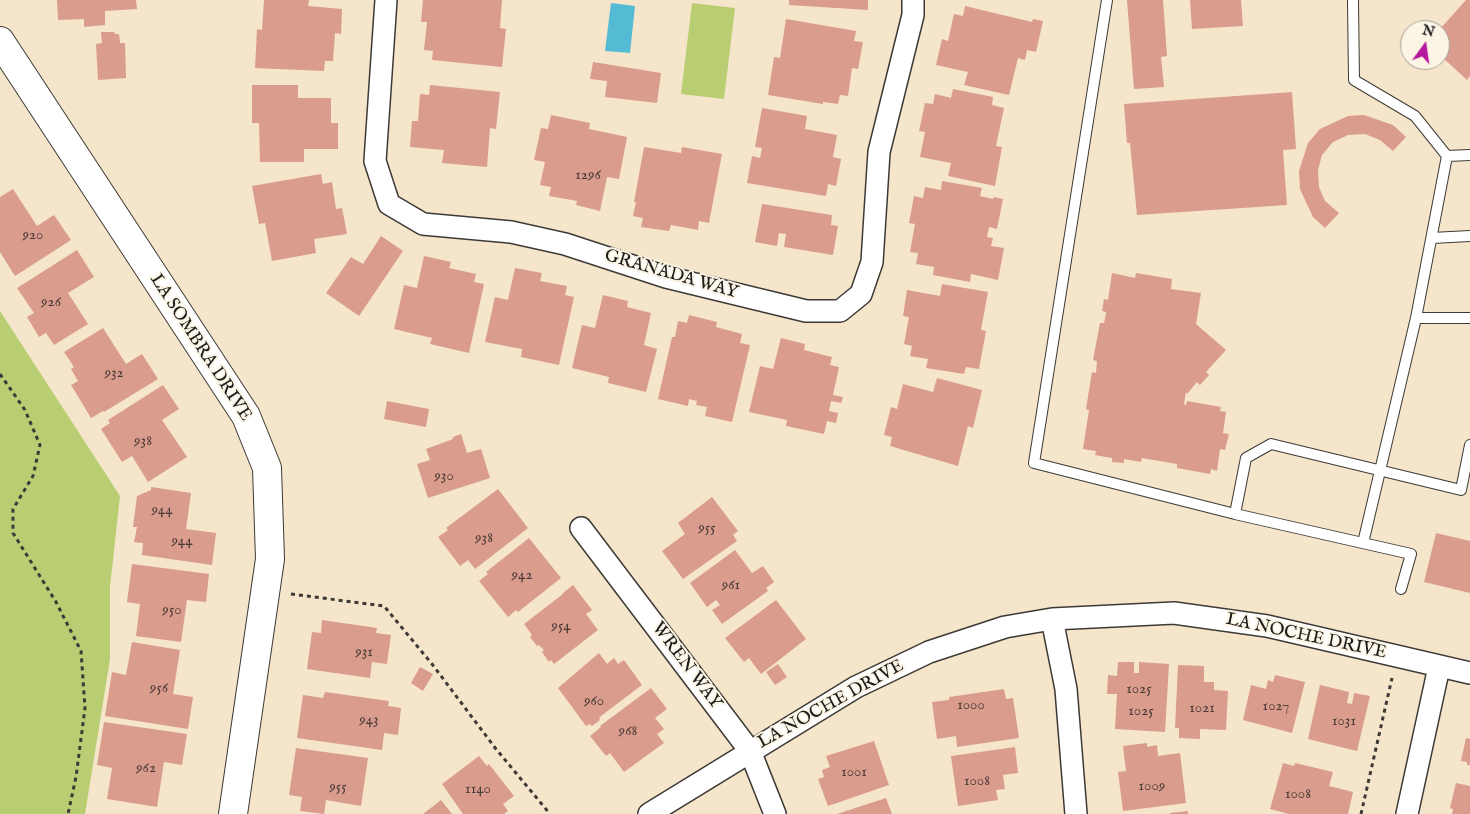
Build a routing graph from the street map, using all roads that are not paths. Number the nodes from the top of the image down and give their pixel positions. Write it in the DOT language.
graph roads {
  1 [pos="386,0"];
  2 [pos="913,0"];
  3 [pos="1107,0"];
  4 [pos="1353,0"];
  5 [pos="0,41"];
  6 [pos="1470,155"];
  7 [pos="1447,156"];
  8 [pos="1470,236"];
  9 [pos="1432,238"];
  10 [pos="1416,318"];
  11 [pos="1470,318"];
  12 [pos="1470,445"];
  13 [pos="1381,471"];
  14 [pos="1235,514"];
  15 [pos="581,528"];
  16 [pos="1363,543"];
  17 [pos="1401,589"];
  18 [pos="1052,619"];
  19 [pos="1439,667"];
  20 [pos="1470,674"];
  21 [pos="750,750"];
  22 [pos="233,814"];
  23 [pos="648,814"];
  24 [pos="775,814"];
  25 [pos="1076,814"];
  26 [pos="1407,814"];
  1 -- 2 [label="street, GRANADA WAY"];
  3 -- 14 [label="lane"];
  4 -- 7 [label="lane"];
  5 -- 22 [label="street, LA SOMBRA DRIVE"];
  6 -- 7 [label="lane"];
  7 -- 9 [label="lane"];
  8 -- 9 [label="lane"];
  9 -- 10 [label="lane"];
  10 -- 11 [label="lane"];
  10 -- 13 [label="lane"];
  12 -- 13 [label="lane"];
  13 -- 14 [label="lane"];
  13 -- 16 [label="lane"];
  14 -- 16 [label="lane"];
  15 -- 21 [label="street, WREN WAY"];
  16 -- 17 [label="lane"];
  18 -- 19 [label="street, LA NOCHE DRIVE"];
  18 -- 21 [label="street, LA NOCHE DRIVE"];
  18 -- 25 [label="street"];
  19 -- 20 [label="street, LA NOCHE DRIVE"];
  19 -- 26 [label="street"];
  21 -- 23 [label="street, LA NOCHE DRIVE"];
  21 -- 24 [label="street, WREN WAY"];
}
